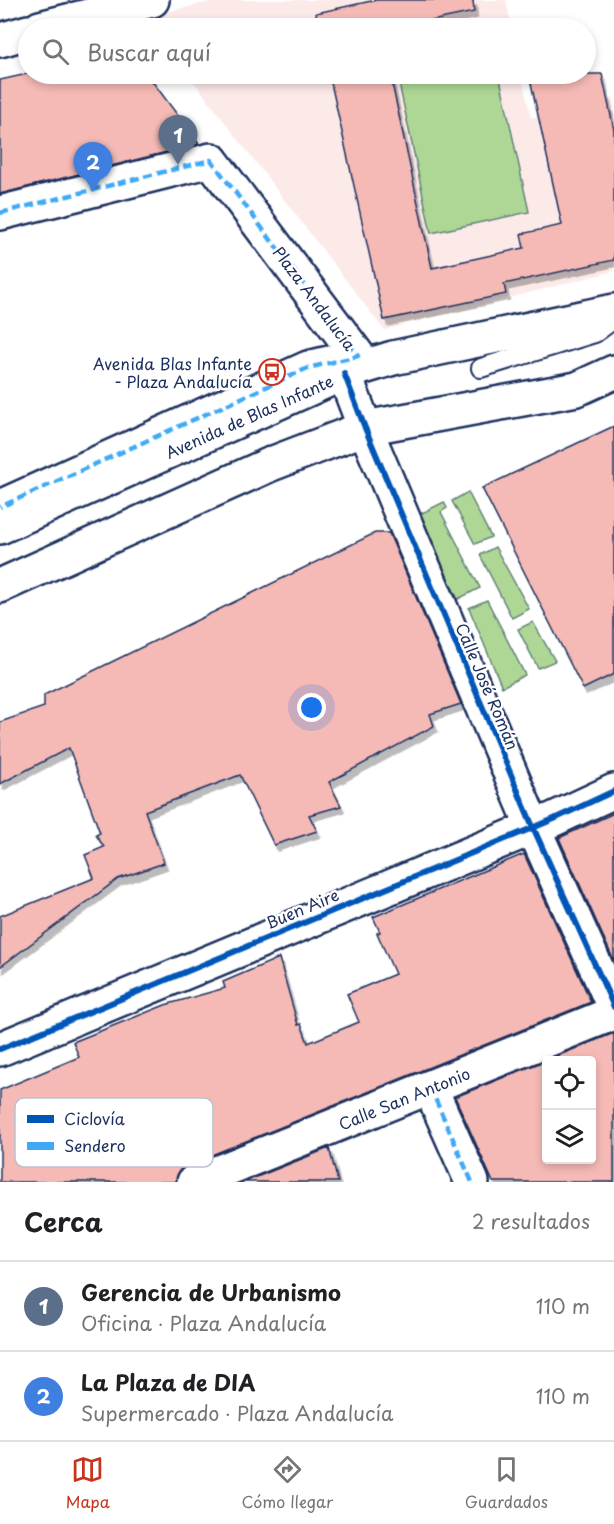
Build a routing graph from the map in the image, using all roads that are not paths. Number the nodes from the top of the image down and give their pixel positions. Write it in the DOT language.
graph roads {
  1 [pos="152,0"];
  2 [pos="79,8"];
  3 [pos="60,18"];
  4 [pos="18,34"];
  5 [pos="0,39"];
  6 [pos="0,213"];
  7 [pos="614,310"];
  8 [pos="614,319"];
  9 [pos="481,368"];
  10 [pos="614,372"];
  11 [pos="344,373"];
  12 [pos="365,429"];
  13 [pos="0,507"];
  14 [pos="0,527"];
  15 [pos="0,586"];
  16 [pos="614,791"];
  17 [pos="533,827"];
  18 [pos="614,1007"];
  19 [pos="614,1013"];
  20 [pos="0,1048"];
  21 [pos="430,1087"];
  22 [pos="194,1182"];
  23 [pos="472,1182"];
  1 -- 2 [label="street"];
  2 -- 3 [label="street"];
  4 -- 5 [label="street"];
  6 -- 13 [label="street, Plaza Andalucía"];
  7 -- 11 [label="street, Avenida de Blas Infante"];
  8 -- 9 [label="lane"];
  10 -- 12 [label="street"];
  11 -- 12 [label="street, Calle José Román"];
  11 -- 14 [label="street, Avenida de Blas Infante"];
  12 -- 15 [label="street"];
  12 -- 17 [label="street, Calle José Román"];
  16 -- 17 [label="street, Buen Aire"];
  17 -- 18 [label="street, Calle José Román"];
  17 -- 20 [label="street, Buen Aire"];
  19 -- 21 [label="street, Calle San Antonio"];
  21 -- 22 [label="street, Calle San Antonio"];
  21 -- 23 [label="street"];
}
